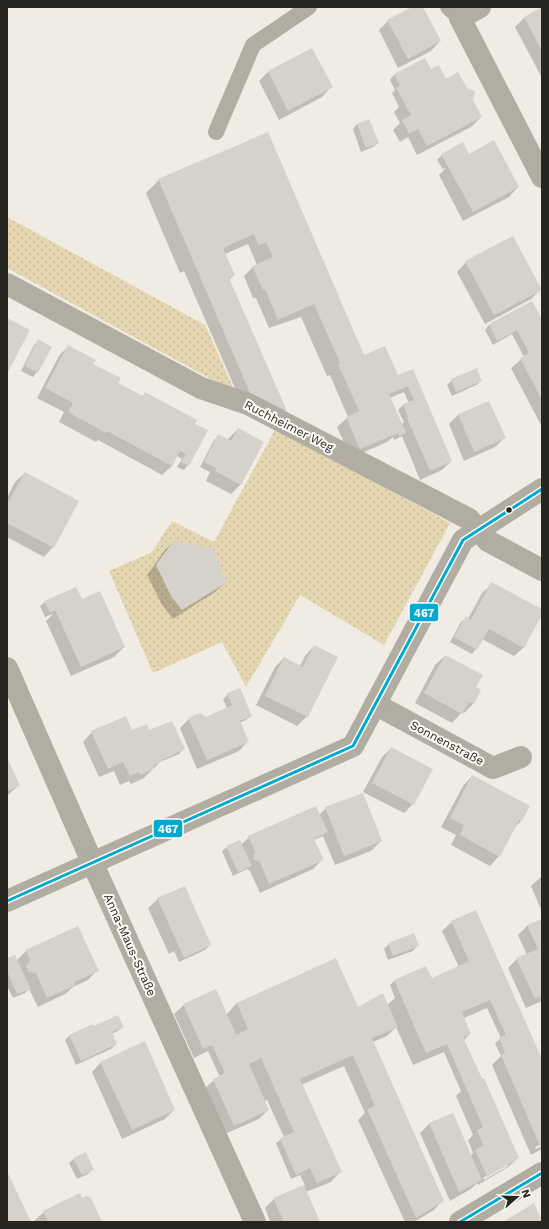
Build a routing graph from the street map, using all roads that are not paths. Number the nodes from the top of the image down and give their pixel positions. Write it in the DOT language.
graph roads {
  1 [pos="310,7"];
  2 [pos="480,7"];
  3 [pos="454,12"];
  4 [pos="216,132"];
  5 [pos="542,177"];
  6 [pos="7,284"];
  7 [pos="542,489"];
  8 [pos="478,530"];
  9 [pos="542,570"];
  10 [pos="7,668"];
  11 [pos="375,704"];
  12 [pos="521,757"];
  13 [pos="92,862"];
  14 [pos="7,900"];
  15 [pos="542,1173"];
  16 [pos="255,1222"];
  17 [pos="460,1222"];
  1 -- 4 [label="lane"];
  2 -- 3 [label="street"];
  3 -- 5 [label="street"];
  6 -- 8 [label="street, Ruchheimer Weg"];
  7 -- 8 [label="street"];
  8 -- 9 [label="street, Ruchheimer Weg"];
  8 -- 11 [label="street"];
  10 -- 13 [label="street, Anna-Maus-Straße"];
  11 -- 12 [label="street, Sonnenstraße"];
  11 -- 13 [label="street"];
  13 -- 14 [label="street"];
  13 -- 16 [label="street, Anna-Maus-Straße"];
  15 -- 17 [label="street"];
}
